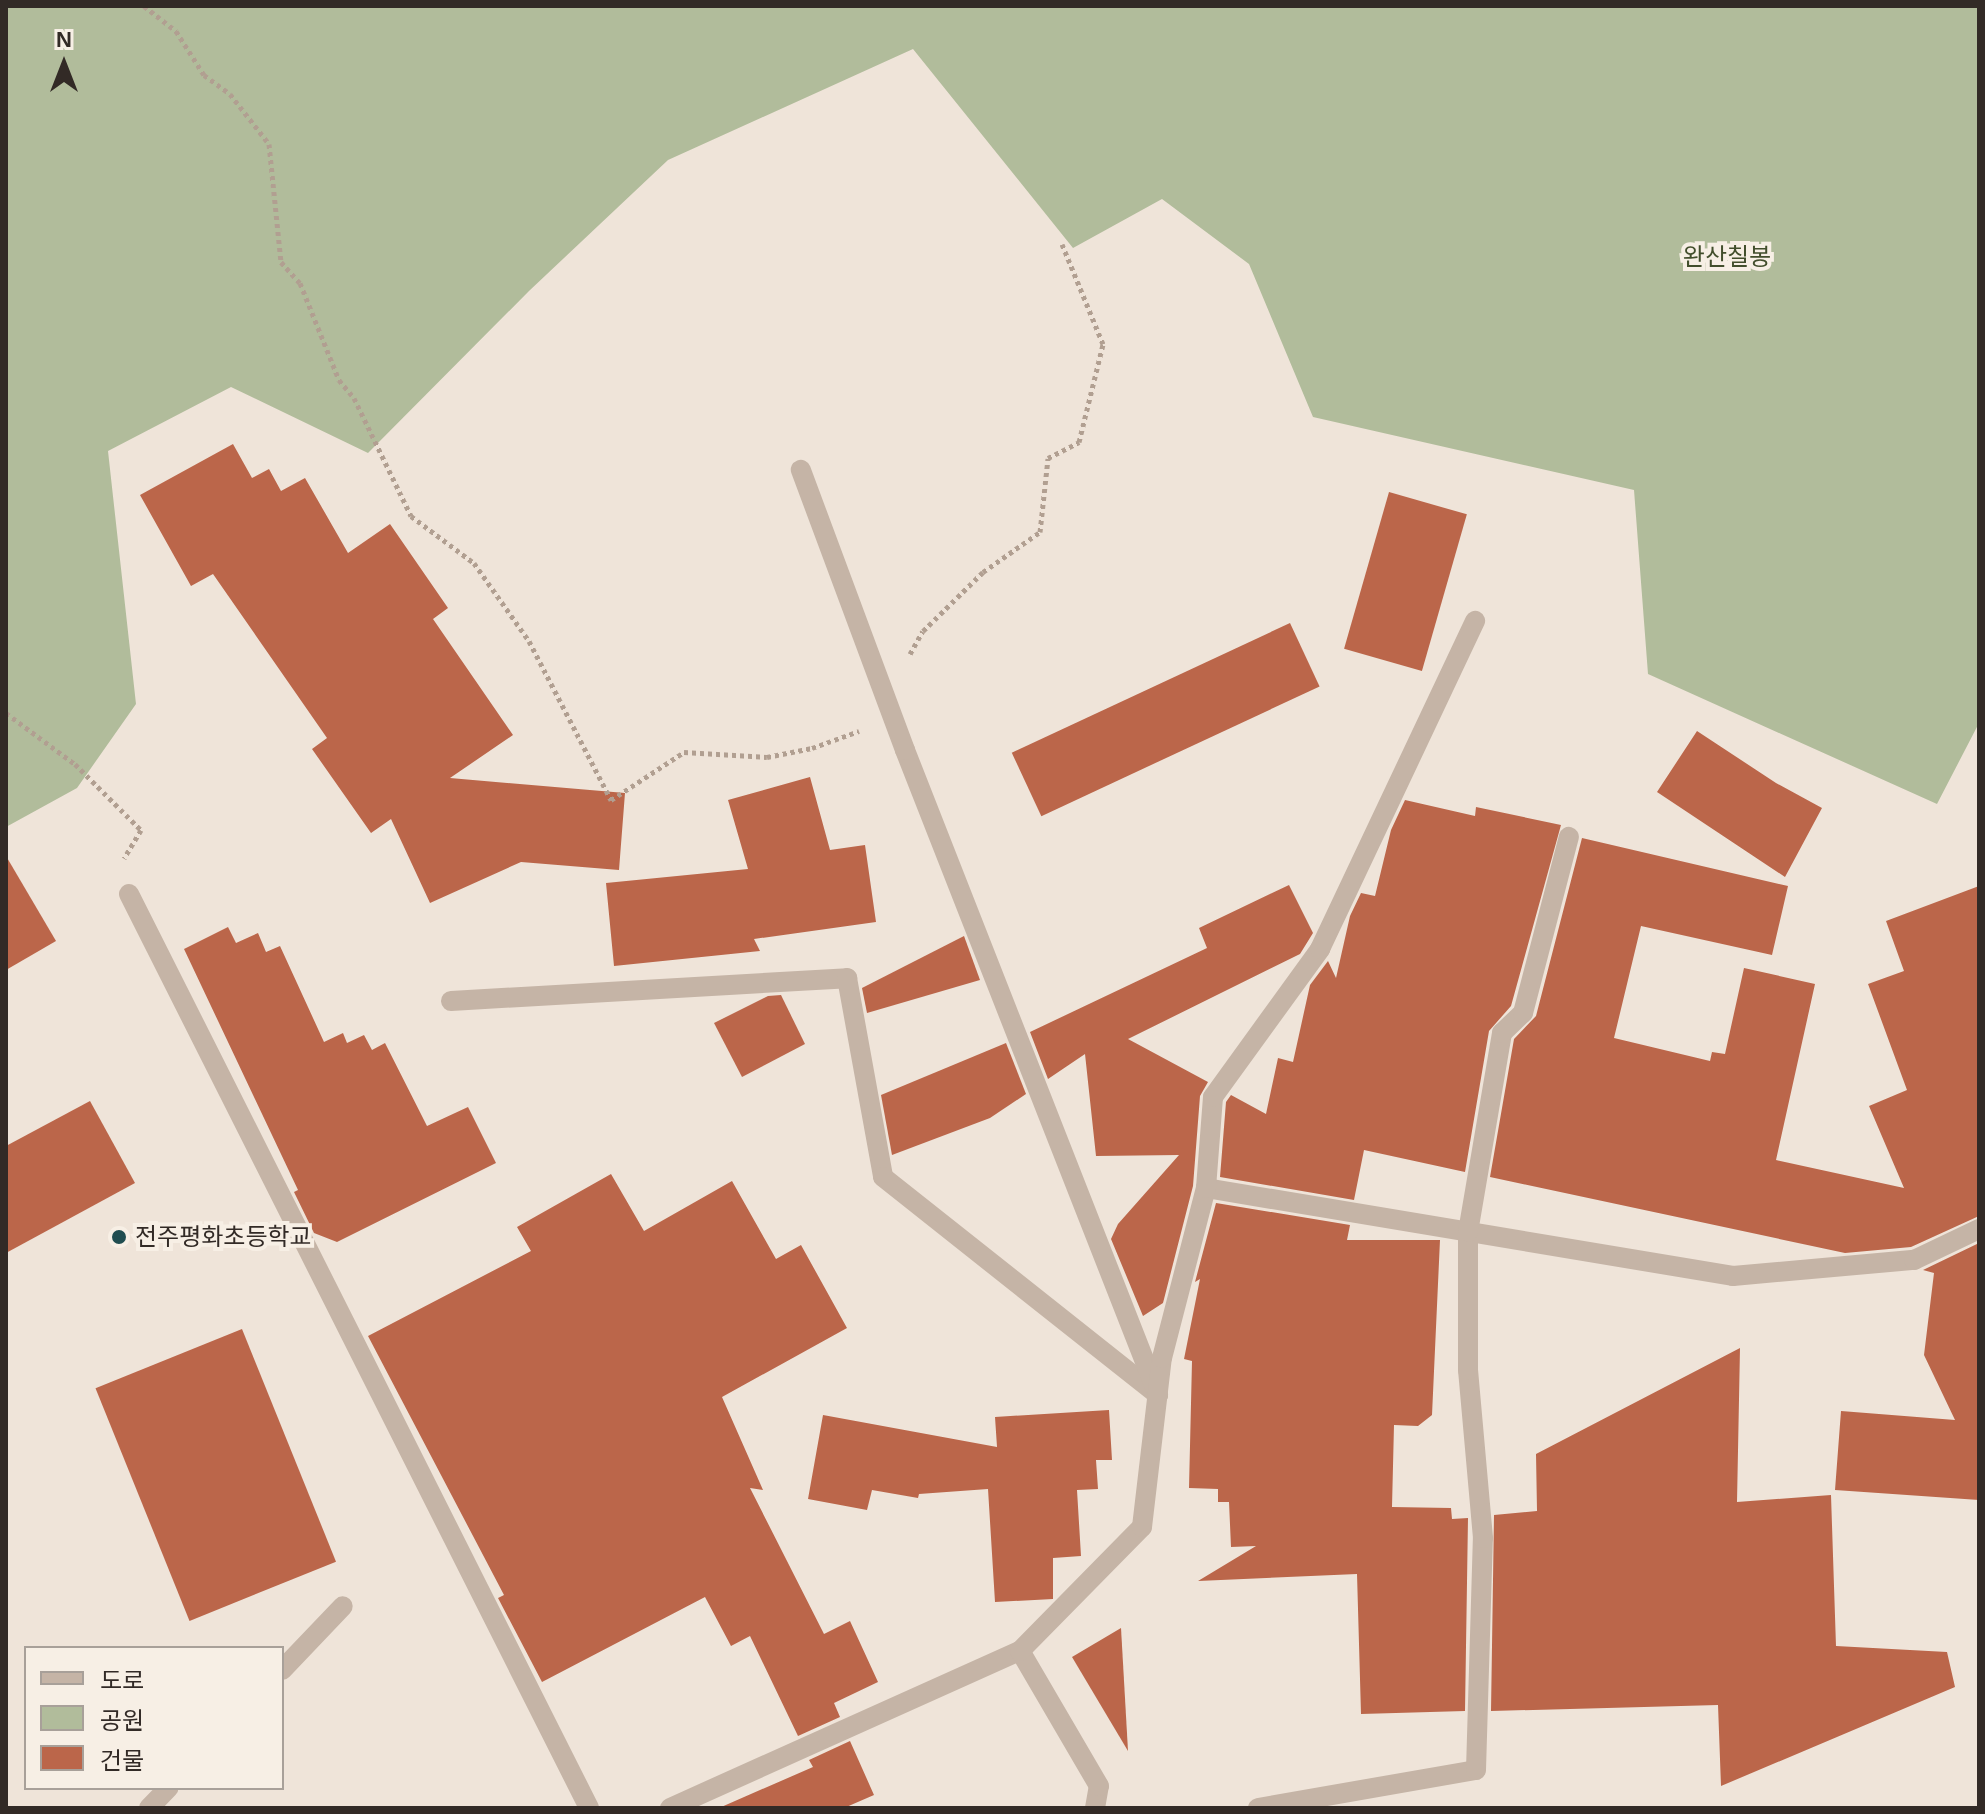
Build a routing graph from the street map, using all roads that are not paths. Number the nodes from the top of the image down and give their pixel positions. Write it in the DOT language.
graph roads {
  1 [pos="801,470"];
  2 [pos="1475,621"];
  3 [pos="1569,837"];
  4 [pos="129,894"];
  5 [pos="451,1001"];
  6 [pos="1206,1188"];
  7 [pos="1979,1229"];
  8 [pos="1468,1232"];
  9 [pos="1158,1395"];
  10 [pos="343,1606"];
  11 [pos="1020,1651"];
  12 [pos="284,1668"];
  13 [pos="166,1790"];
  14 [pos="149,1808"];
  15 [pos="589,1808"];
  16 [pos="670,1808"];
  17 [pos="1095,1808"];
  18 [pos="1258,1808"];
  1 -- 9 [label="street"];
  2 -- 6 [label="street"];
  3 -- 8 [label="street"];
  4 -- 15 [label="street"];
  5 -- 9 [label="street"];
  6 -- 8 [label="street"];
  6 -- 9 [label="street"];
  7 -- 8 [label="street"];
  8 -- 18 [label="street"];
  9 -- 11 [label="street"];
  10 -- 12 [label="street"];
  11 -- 16 [label="street"];
  11 -- 17 [label="street"];
  13 -- 14 [label="street"];
}
